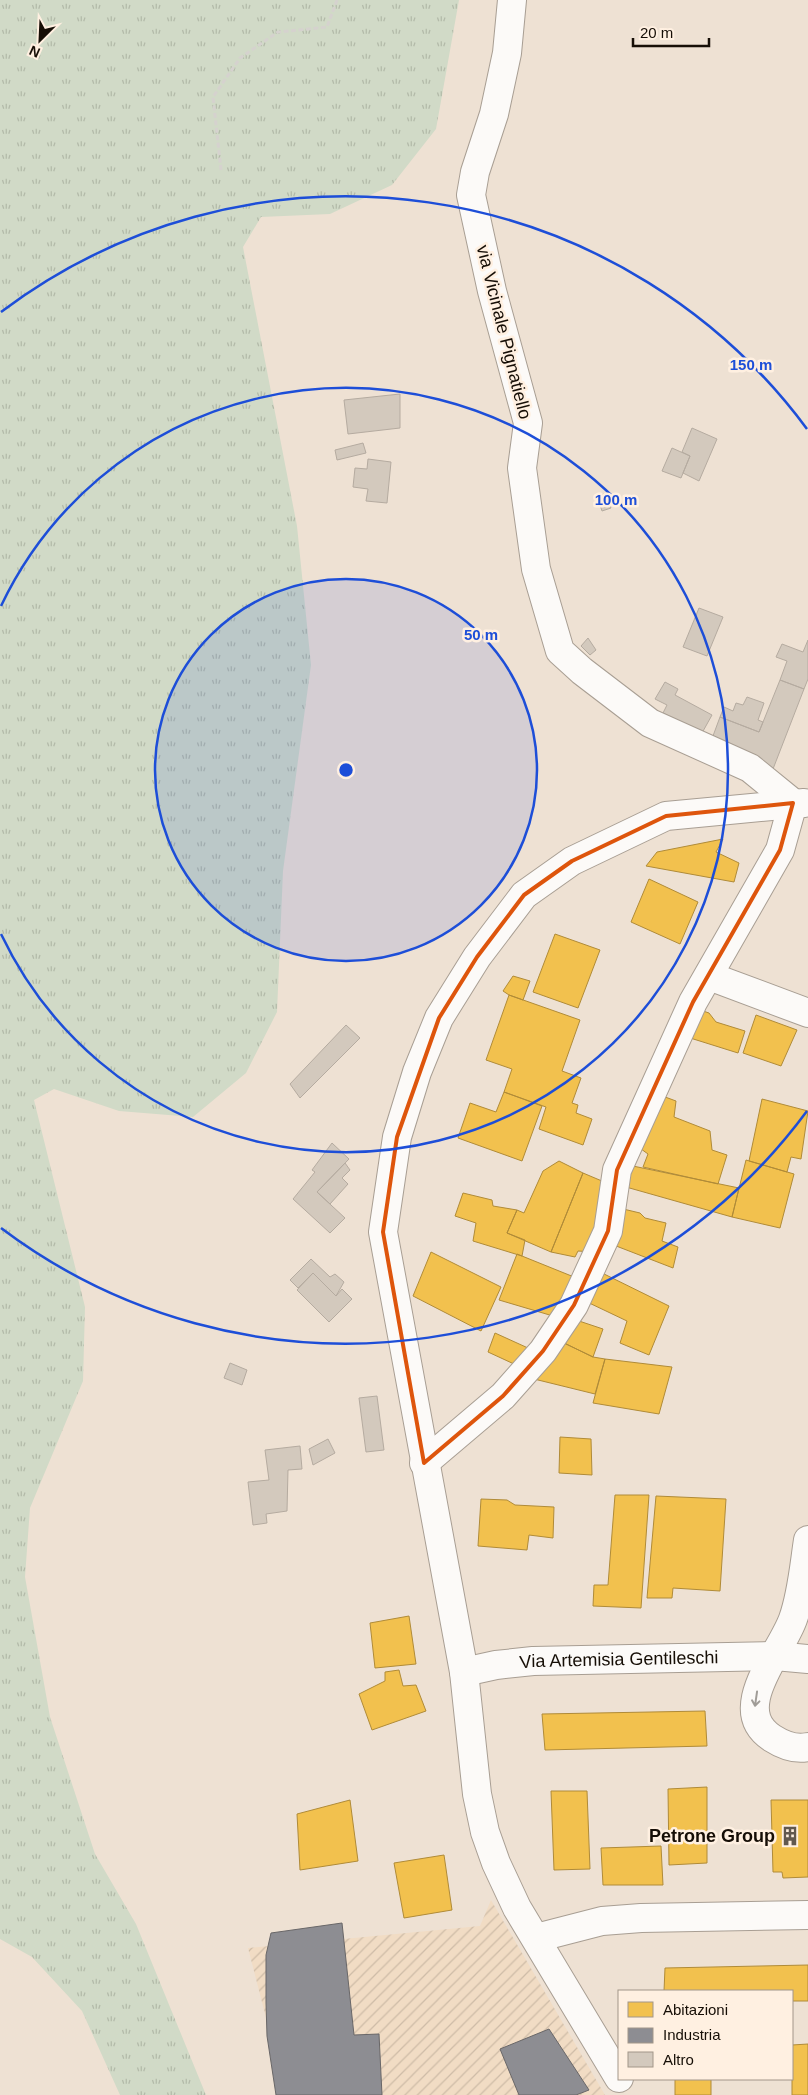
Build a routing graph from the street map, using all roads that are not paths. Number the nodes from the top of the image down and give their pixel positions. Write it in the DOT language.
graph roads {
  1 [pos="512,0"];
  2 [pos="800,803"];
  3 [pos="709,976"];
  4 [pos="808,1013"];
  5 [pos="424,1463"];
  6 [pos="808,1540"];
  7 [pos="775,1656"];
  8 [pos="808,1659"];
  9 [pos="464,1672"];
  10 [pos="808,1747"];
  11 [pos="808,1915"];
  12 [pos="536,1938"];
  13 [pos="618,2076"];
  14 [pos="620,2080"];
  15 [pos="629,2095"];
  1 -- 2 [label="street, via Vicinale Pignatiello"];
  2 -- 3 [label="street"];
  2 -- 5 [label="street"];
  3 -- 4 [label="street"];
  3 -- 5 [label="street"];
  5 -- 9 [label="street"];
  6 -- 7 [label="street"];
  7 -- 8 [label="street, Via Artemisia Gentileschi"];
  7 -- 9 [label="street, Via Artemisia Gentileschi"];
  7 -- 10 [label="street, one-way"];
  9 -- 12 [label="street"];
  11 -- 12 [label="street"];
  12 -- 13 [label="street"];
  14 -- 15 [label="street"];
}
